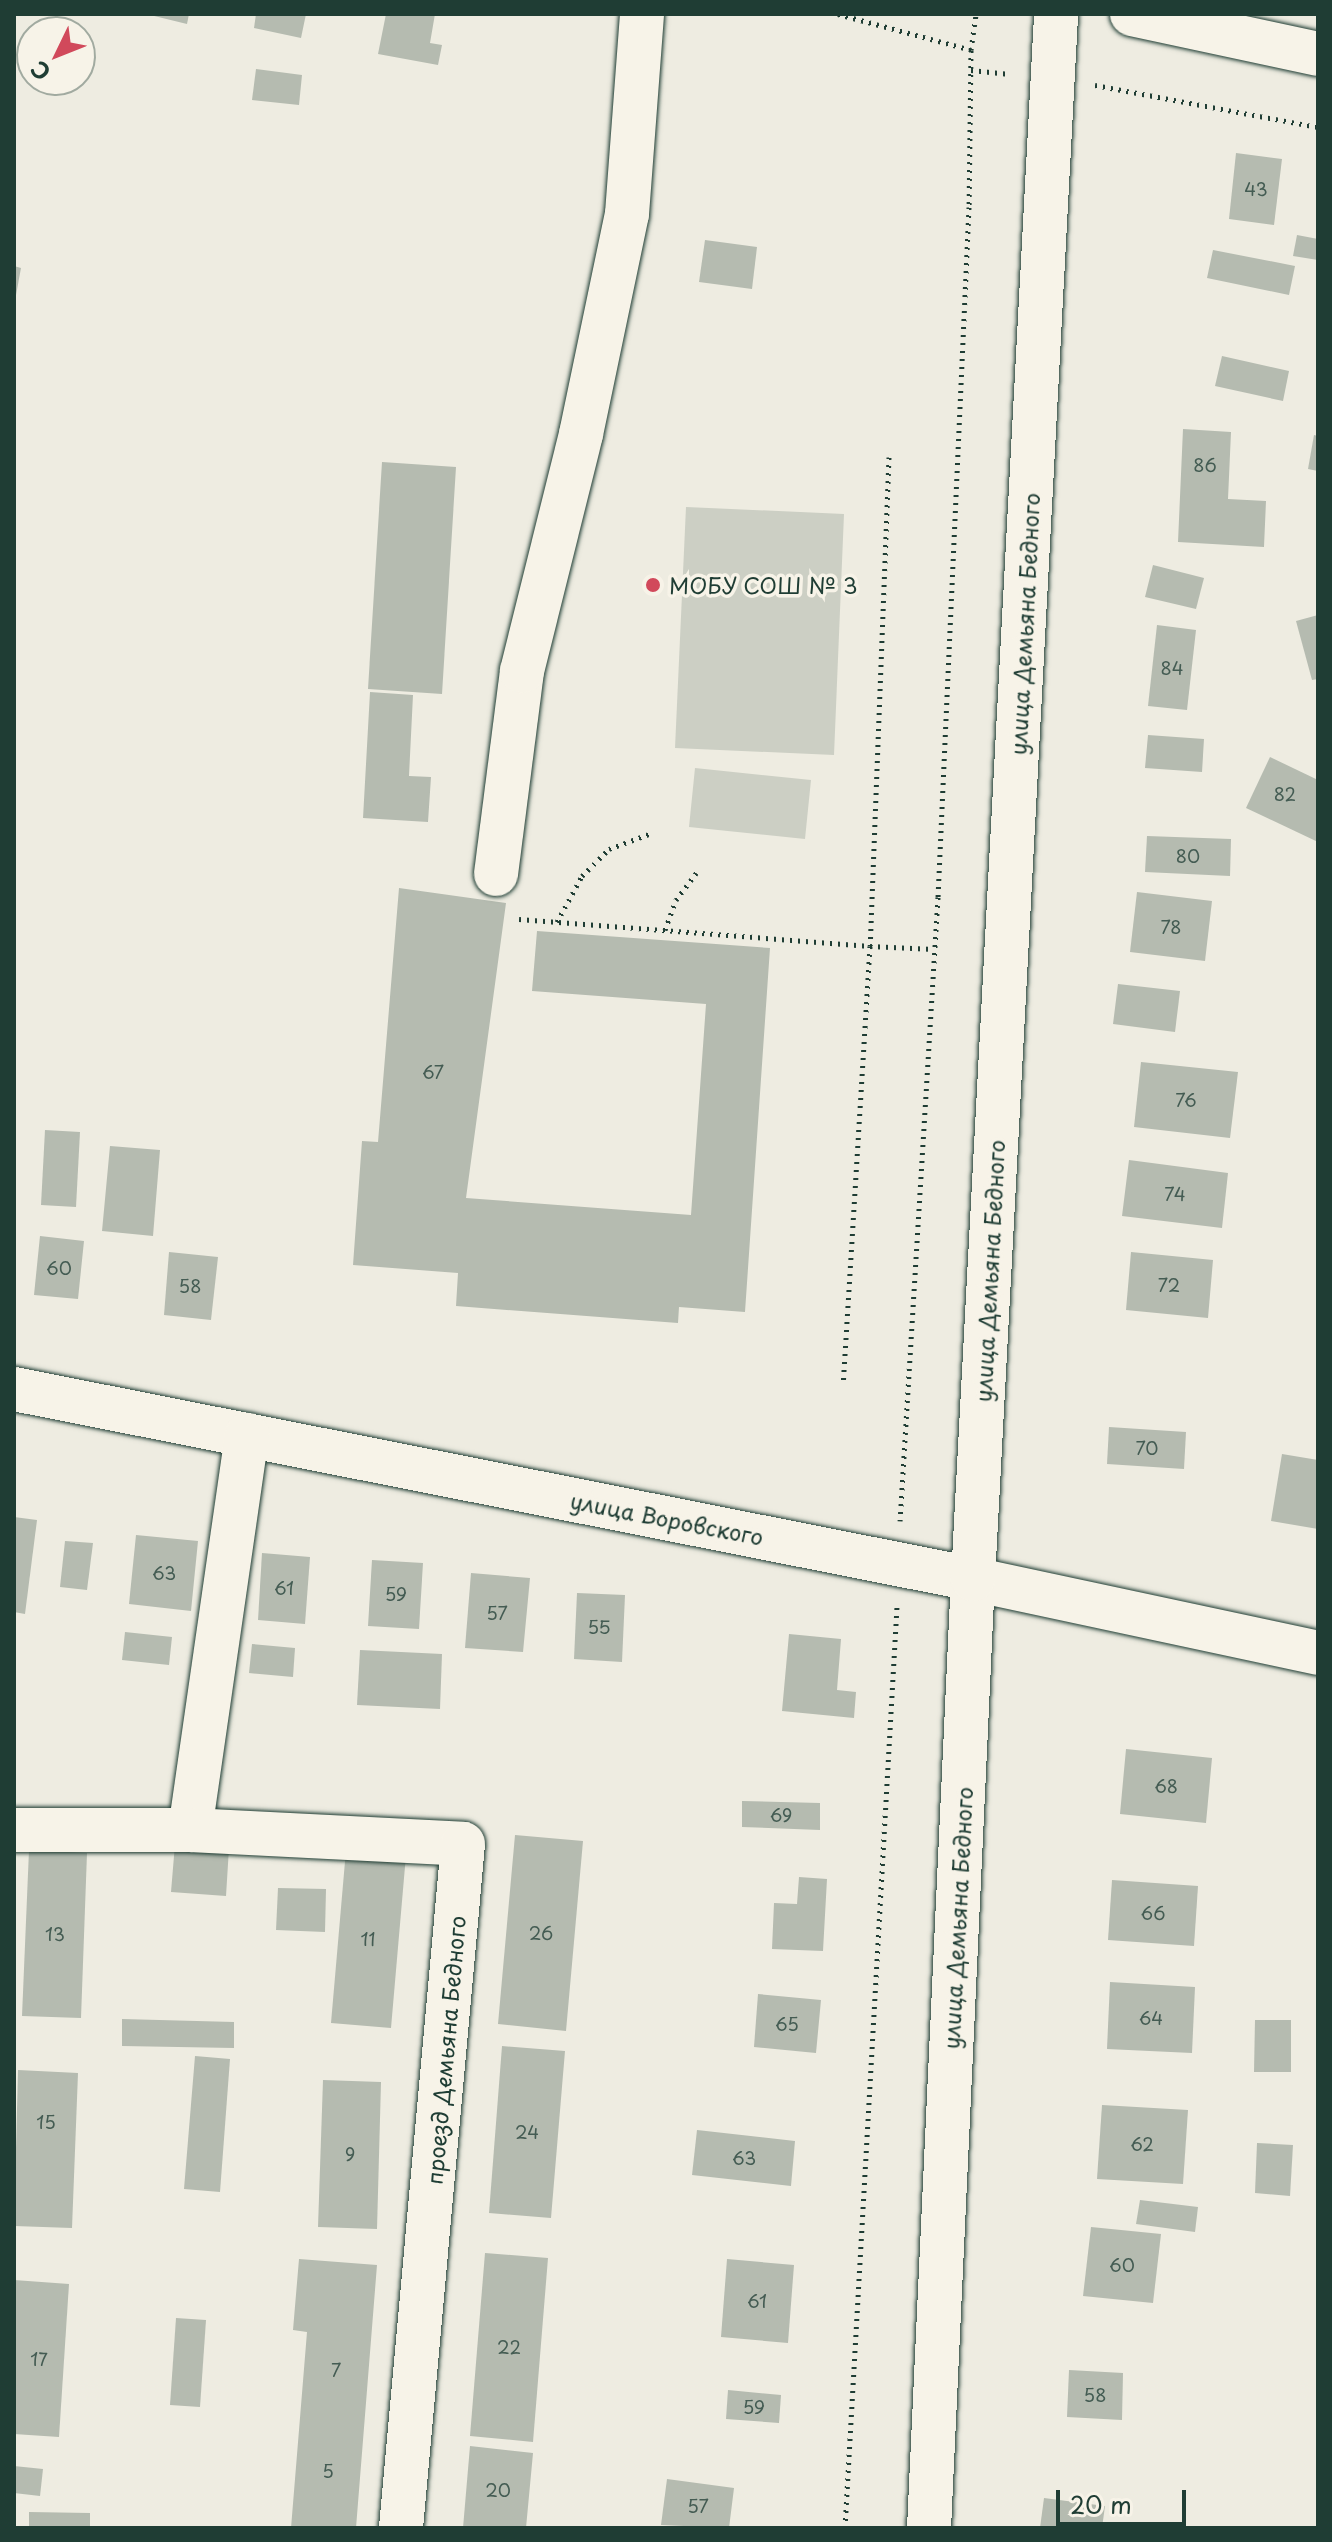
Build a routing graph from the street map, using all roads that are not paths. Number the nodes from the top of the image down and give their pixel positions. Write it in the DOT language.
graph roads {
  1 [pos="642,14"];
  2 [pos="1056,14"];
  3 [pos="1132,14"];
  4 [pos="1318,54"];
  5 [pos="496,874"];
  6 [pos="14,1389"];
  7 [pos="247,1435"];
  8 [pos="973,1579"];
  9 [pos="1318,1653"];
  10 [pos="14,1830"];
  11 [pos="190,1830"];
  12 [pos="401,2528"];
  13 [pos="929,2528"];
  1 -- 5 [label="street"];
  2 -- 8 [label="street, улица Демьяна Бедного"];
  3 -- 4 [label="street"];
  6 -- 7 [label="street, улица Воровского"];
  7 -- 8 [label="street, улица Воровского"];
  7 -- 11 [label="street"];
  8 -- 9 [label="street, улица Воровского"];
  8 -- 13 [label="street, улица Демьяна Бедного"];
  10 -- 11 [label="street, проезд Демьяна Бедного"];
  11 -- 12 [label="street, проезд Демьяна Бедного"];
}
